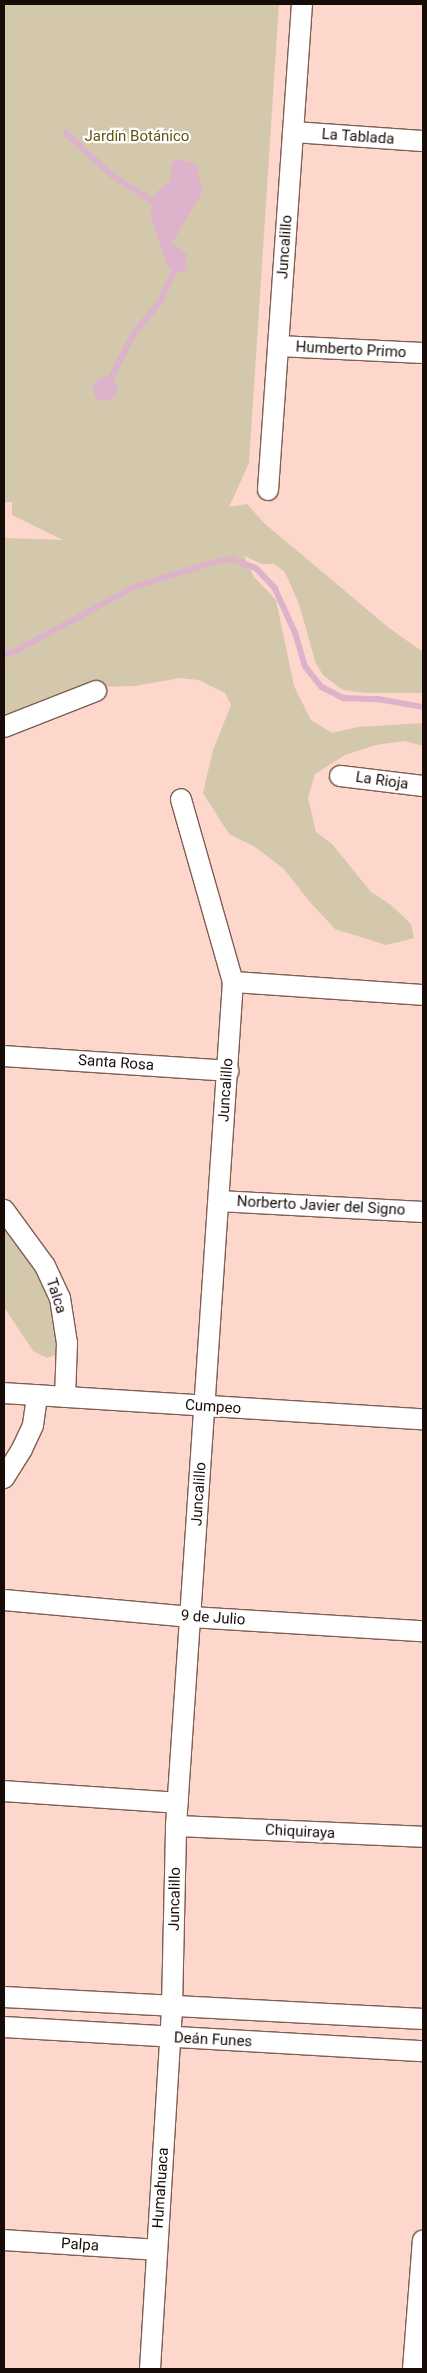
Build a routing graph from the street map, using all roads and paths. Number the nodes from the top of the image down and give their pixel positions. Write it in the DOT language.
graph roads {
  1 [pos="302,4"];
  2 [pos="293,132"];
  3 [pos="423,141"];
  4 [pos="278,346"];
  5 [pos="423,354"];
  6 [pos="268,490"];
  7 [pos="96,691"];
  8 [pos="4,727"];
  9 [pos="340,776"];
  10 [pos="423,786"];
  11 [pos="181,799"];
  12 [pos="233,982"];
  13 [pos="423,995"];
  14 [pos="4,1056"];
  15 [pos="228,1071"];
  16 [pos="219,1201"];
  17 [pos="423,1207"];
  18 [pos="4,1210"];
  19 [pos="4,1392"];
  20 [pos="37,1395"];
  21 [pos="64,1397"];
  22 [pos="205,1406"];
  23 [pos="423,1419"];
  24 [pos="4,1478"];
  25 [pos="4,1600"];
  26 [pos="191,1617"];
  27 [pos="423,1631"];
  28 [pos="4,1791"];
  29 [pos="178,1803"];
  30 [pos="176,1826"];
  31 [pos="423,1837"];
  32 [pos="4,1997"];
  33 [pos="172,2007"];
  34 [pos="423,2019"];
  35 [pos="4,2027"];
  36 [pos="171,2037"];
  37 [pos="423,2052"];
  38 [pos="4,2240"];
  39 [pos="423,2240"];
  40 [pos="157,2250"];
  41 [pos="150,2369"];
  42 [pos="413,2369"];
  1 -- 2 [label="street, Juncalillo"];
  2 -- 3 [label="street, La Tablada"];
  2 -- 4 [label="street, Juncalillo"];
  4 -- 5 [label="street, Humberto Primo"];
  4 -- 6 [label="street, Juncalillo"];
  7 -- 8 [label="street"];
  9 -- 10 [label="street, La Rioja"];
  11 -- 12 [label="street, Juncalillo"];
  12 -- 13 [label="street"];
  12 -- 15 [label="street, Juncalillo"];
  14 -- 15 [label="street, Santa Rosa"];
  15 -- 16 [label="street, Juncalillo"];
  16 -- 17 [label="street, Norberto Javier del Signo"];
  16 -- 22 [label="street, Juncalillo"];
  18 -- 21 [label="street, Talca"];
  19 -- 20 [label="street, Cumpeo"];
  20 -- 21 [label="street, Cumpeo"];
  20 -- 24 [label="street"];
  21 -- 22 [label="street, Cumpeo"];
  22 -- 23 [label="street, Cumpeo"];
  22 -- 26 [label="street, Juncalillo"];
  25 -- 26 [label="street, 9 de Julio"];
  26 -- 27 [label="street, 9 de Julio"];
  26 -- 29 [label="street, Juncalillo"];
  28 -- 29 [label="street"];
  29 -- 30 [label="street, Juncalillo"];
  30 -- 31 [label="street, Chiquiraya"];
  30 -- 33 [label="street, Juncalillo"];
  32 -- 33 [label="street, Deán Funes"];
  33 -- 34 [label="street, Deán Funes"];
  33 -- 36 [label="street, Humahuaca"];
  35 -- 36 [label="street, Deán Funes"];
  36 -- 37 [label="street, Deán Funes"];
  36 -- 40 [label="street, Humahuaca"];
  38 -- 40 [label="street, Palpa"];
  39 -- 42 [label="street"];
  40 -- 41 [label="street, Humahuaca"];
}
